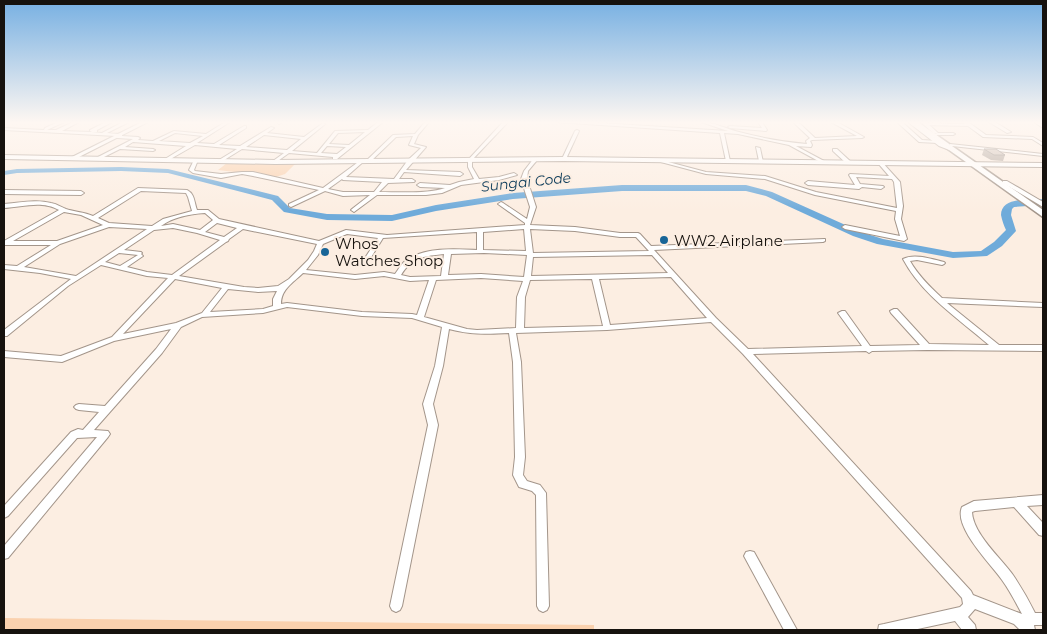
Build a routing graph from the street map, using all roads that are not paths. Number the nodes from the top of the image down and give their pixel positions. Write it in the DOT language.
graph roads {
  1 [pos="86,152"];
  2 [pos="112,152"];
  3 [pos="181,152"];
  4 [pos="235,152"];
  5 [pos="285,152"];
  6 [pos="289,152"];
  7 [pos="320,152"];
  8 [pos="343,152"];
  9 [pos="376,152"];
  10 [pos="419,152"];
  11 [pos="478,152"];
  12 [pos="567,152"];
  13 [pos="726,152"];
  14 [pos="759,152"];
  15 [pos="803,152"];
  16 [pos="837,152"];
  17 [pos="958,152"];
  18 [pos="1020,152"];
  19 [pos="318,154"];
  20 [pos="1043,155"];
  21 [pos="338,156"];
  22 [pos="4,157"];
  23 [pos="73,158"];
  24 [pos="100,158"];
  25 [pos="536,159"];
  26 [pos="564,159"];
  27 [pos="167,160"];
  28 [pos="196,160"];
  29 [pos="410,160"];
  30 [pos="470,160"];
  31 [pos="658,160"];
  32 [pos="728,160"];
  33 [pos="221,161"];
  34 [pos="332,161"];
  35 [pos="364,161"];
  36 [pos="761,161"];
  37 [pos="275,162"];
  38 [pos="822,162"];
  39 [pos="848,162"];
  40 [pos="879,162"];
  41 [pos="976,164"];
  42 [pos="1043,165"];
  43 [pos="404,172"];
  44 [pos="460,174"];
  45 [pos="514,175"];
  46 [pos="343,178"];
  47 [pos="894,178"];
  48 [pos="387,181"];
  49 [pos="395,181"];
  50 [pos="412,181"];
  51 [pos="477,181"];
  52 [pos="420,185"];
  53 [pos="858,185"];
  54 [pos="452,186"];
  55 [pos="881,187"];
  56 [pos="325,190"];
  57 [pos="4,192"];
  58 [pos="810,192"];
  59 [pos="81,193"];
  60 [pos="375,194"];
  61 [pos="1022,195"];
  62 [pos="501,204"];
  63 [pos="13,205"];
  64 [pos="292,205"];
  65 [pos="4,206"];
  66 [pos="4,210"];
  67 [pos="63,210"];
  68 [pos="354,210"];
  69 [pos="900,210"];
  70 [pos="1042,211"];
  71 [pos="195,212"];
  72 [pos="94,218"];
  73 [pos="217,220"];
  74 [pos="108,225"];
  75 [pos="527,225"];
  76 [pos="242,227"];
  77 [pos="845,227"];
  78 [pos="154,228"];
  79 [pos="480,230"];
  80 [pos="200,232"];
  81 [pos="381,237"];
  82 [pos="226,240"];
  83 [pos="823,240"];
  84 [pos="4,243"];
  85 [pos="58,243"];
  86 [pos="320,243"];
  87 [pos="652,250"];
  88 [pos="118,251"];
  89 [pos="448,252"];
  90 [pos="480,252"];
  91 [pos="529,254"];
  92 [pos="368,258"];
  93 [pos="101,263"];
  94 [pos="942,263"];
  95 [pos="4,267"];
  96 [pos="17,268"];
  97 [pos="121,268"];
  98 [pos="301,271"];
  99 [pos="672,275"];
  100 [pos="595,276"];
  101 [pos="397,277"];
  102 [pos="444,277"];
  103 [pos="77,278"];
  104 [pos="173,278"];
  105 [pos="434,278"];
  106 [pos="527,278"];
  107 [pos="227,286"];
  108 [pos="282,288"];
  109 [pos="940,300"];
  110 [pos="1043,305"];
  111 [pos="278,307"];
  112 [pos="894,311"];
  113 [pos="842,313"];
  114 [pos="206,314"];
  115 [pos="420,318"];
  116 [pos="713,320"];
  117 [pos="178,325"];
  118 [pos="446,325"];
  119 [pos="607,328"];
  120 [pos="516,330"];
  121 [pos="5,333"];
  122 [pos="113,339"];
  123 [pos="927,347"];
  124 [pos="998,348"];
  125 [pos="1043,348"];
  126 [pos="869,350"];
  127 [pos="746,352"];
  128 [pos="4,354"];
  129 [pos="79,407"];
  130 [pos="107,409"];
  131 [pos="86,433"];
  132 [pos="1043,500"];
  133 [pos="1017,503"];
  134 [pos="4,513"];
  135 [pos="1043,530"];
  136 [pos="4,554"];
  137 [pos="750,556"];
  138 [pos="969,600"];
  139 [pos="396,606"];
  140 [pos="543,606"];
  141 [pos="958,614"];
  142 [pos="1030,622"];
  143 [pos="791,630"];
  144 [pos="884,630"];
  145 [pos="970,630"];
  1 -- 23 [label="street"];
  2 -- 24 [label="street"];
  3 -- 27 [label="street"];
  4 -- 33 [label="street"];
  5 -- 6 [label="street"];
  6 -- 19 [label="street"];
  6 -- 37 [label="street"];
  7 -- 19 [label="street"];
  8 -- 21 [label="street"];
  9 -- 35 [label="street"];
  10 -- 29 [label="street"];
  11 -- 30 [label="street"];
  12 -- 26 [label="street"];
  13 -- 32 [label="street"];
  14 -- 36 [label="street"];
  15 -- 38 [label="street"];
  16 -- 39 [label="street"];
  17 -- 41 [label="highway"];
  18 -- 20 [label="street"];
  19 -- 21 [label="street"];
  21 -- 34 [label="street"];
  22 -- 23 [label="main road"];
  23 -- 24 [label="main road"];
  24 -- 27 [label="main road"];
  25 -- 26 [label="main road"];
  25 -- 30 [label="main road"];
  25 -- 75 [label="street"];
  26 -- 31 [label="main road"];
  27 -- 28 [label="main road"];
  28 -- 33 [label="main road"];
  28 -- 56 [label="street"];
  29 -- 30 [label="main road"];
  29 -- 35 [label="main road"];
  29 -- 43 [label="street"];
  30 -- 51 [label="street"];
  31 -- 32 [label="main road"];
  31 -- 58 [label="street"];
  32 -- 36 [label="main road"];
  33 -- 37 [label="main road"];
  34 -- 35 [label="main road"];
  34 -- 37 [label="main road"];
  35 -- 46 [label="street"];
  36 -- 38 [label="main road"];
  38 -- 39 [label="main road"];
  39 -- 40 [label="main road"];
  40 -- 41 [label="main road"];
  40 -- 47 [label="street"];
  41 -- 42 [label="main road"];
  41 -- 61 [label="highway"];
  41 -- 61 [label="highway"];
  43 -- 44 [label="street"];
  43 -- 49 [label="street"];
  45 -- 51 [label="street"];
  46 -- 48 [label="street"];
  46 -- 56 [label="street"];
  47 -- 53 [label="street"];
  47 -- 69 [label="street"];
  48 -- 49 [label="street"];
  48 -- 60 [label="street"];
  49 -- 50 [label="street"];
  51 -- 54 [label="street"];
  52 -- 54 [label="street"];
  53 -- 55 [label="street"];
  53 -- 58 [label="street"];
  54 -- 60 [label="street"];
  56 -- 60 [label="street"];
  56 -- 64 [label="street"];
  57 -- 59 [label="street"];
  58 -- 69 [label="street"];
  60 -- 68 [label="street"];
  61 -- 70 [label="highway"];
  62 -- 75 [label="street"];
  63 -- 65 [label="street"];
  63 -- 66 [label="street"];
  63 -- 67 [label="street"];
  67 -- 72 [label="street"];
  67 -- 84 [label="street"];
  69 -- 77 [label="street"];
  71 -- 72 [label="street"];
  71 -- 73 [label="street"];
  71 -- 78 [label="street"];
  72 -- 74 [label="street"];
  73 -- 76 [label="street"];
  73 -- 80 [label="street"];
  74 -- 78 [label="street"];
  74 -- 85 [label="street"];
  75 -- 79 [label="street"];
  75 -- 87 [label="street"];
  75 -- 91 [label="street"];
  76 -- 82 [label="street"];
  76 -- 86 [label="street"];
  78 -- 80 [label="street"];
  78 -- 88 [label="street"];
  79 -- 81 [label="street"];
  79 -- 90 [label="street"];
  80 -- 82 [label="street"];
  81 -- 86 [label="street"];
  81 -- 92 [label="street"];
  82 -- 104 [label="street"];
  83 -- 87 [label="street"];
  84 -- 85 [label="street"];
  85 -- 96 [label="street"];
  86 -- 98 [label="street"];
  87 -- 91 [label="street"];
  87 -- 99 [label="street"];
  88 -- 93 [label="street"];
  88 -- 97 [label="street"];
  89 -- 90 [label="street"];
  89 -- 101 [label="street"];
  89 -- 102 [label="street"];
  90 -- 91 [label="street"];
  91 -- 106 [label="street"];
  93 -- 97 [label="street"];
  93 -- 103 [label="street"];
  94 -- 109 [label="street"];
  95 -- 96 [label="street"];
  96 -- 103 [label="street"];
  97 -- 104 [label="street"];
  98 -- 101 [label="street"];
  98 -- 108 [label="street"];
  99 -- 100 [label="street"];
  99 -- 116 [label="street"];
  100 -- 106 [label="street"];
  100 -- 119 [label="street"];
  101 -- 105 [label="street"];
  102 -- 105 [label="street"];
  102 -- 106 [label="street"];
  103 -- 121 [label="street"];
  104 -- 107 [label="street"];
  104 -- 122 [label="street"];
  105 -- 115 [label="street"];
  106 -- 120 [label="street"];
  107 -- 108 [label="street"];
  107 -- 114 [label="street"];
  108 -- 111 [label="street"];
  109 -- 110 [label="street"];
  109 -- 124 [label="street"];
  111 -- 114 [label="street"];
  111 -- 115 [label="street"];
  112 -- 123 [label="street"];
  113 -- 126 [label="street"];
  114 -- 117 [label="street"];
  115 -- 118 [label="street"];
  116 -- 119 [label="street"];
  116 -- 127 [label="street"];
  117 -- 122 [label="street"];
  117 -- 130 [label="street"];
  118 -- 120 [label="street"];
  118 -- 139 [label="street"];
  119 -- 120 [label="street"];
  120 -- 140 [label="street"];
  122 -- 128 [label="street"];
  123 -- 124 [label="street"];
  123 -- 126 [label="street"];
  124 -- 125 [label="street"];
  126 -- 127 [label="street"];
  127 -- 138 [label="street"];
  129 -- 130 [label="street"];
  130 -- 131 [label="street"];
  131 -- 134 [label="street"];
  131 -- 136 [label="street"];
  132 -- 133 [label="street"];
  133 -- 135 [label="street"];
  133 -- 142 [label="street"];
  137 -- 143 [label="street"];
  138 -- 141 [label="street"];
  138 -- 142 [label="street"];
  141 -- 144 [label="street"];
  141 -- 145 [label="street"];
}
